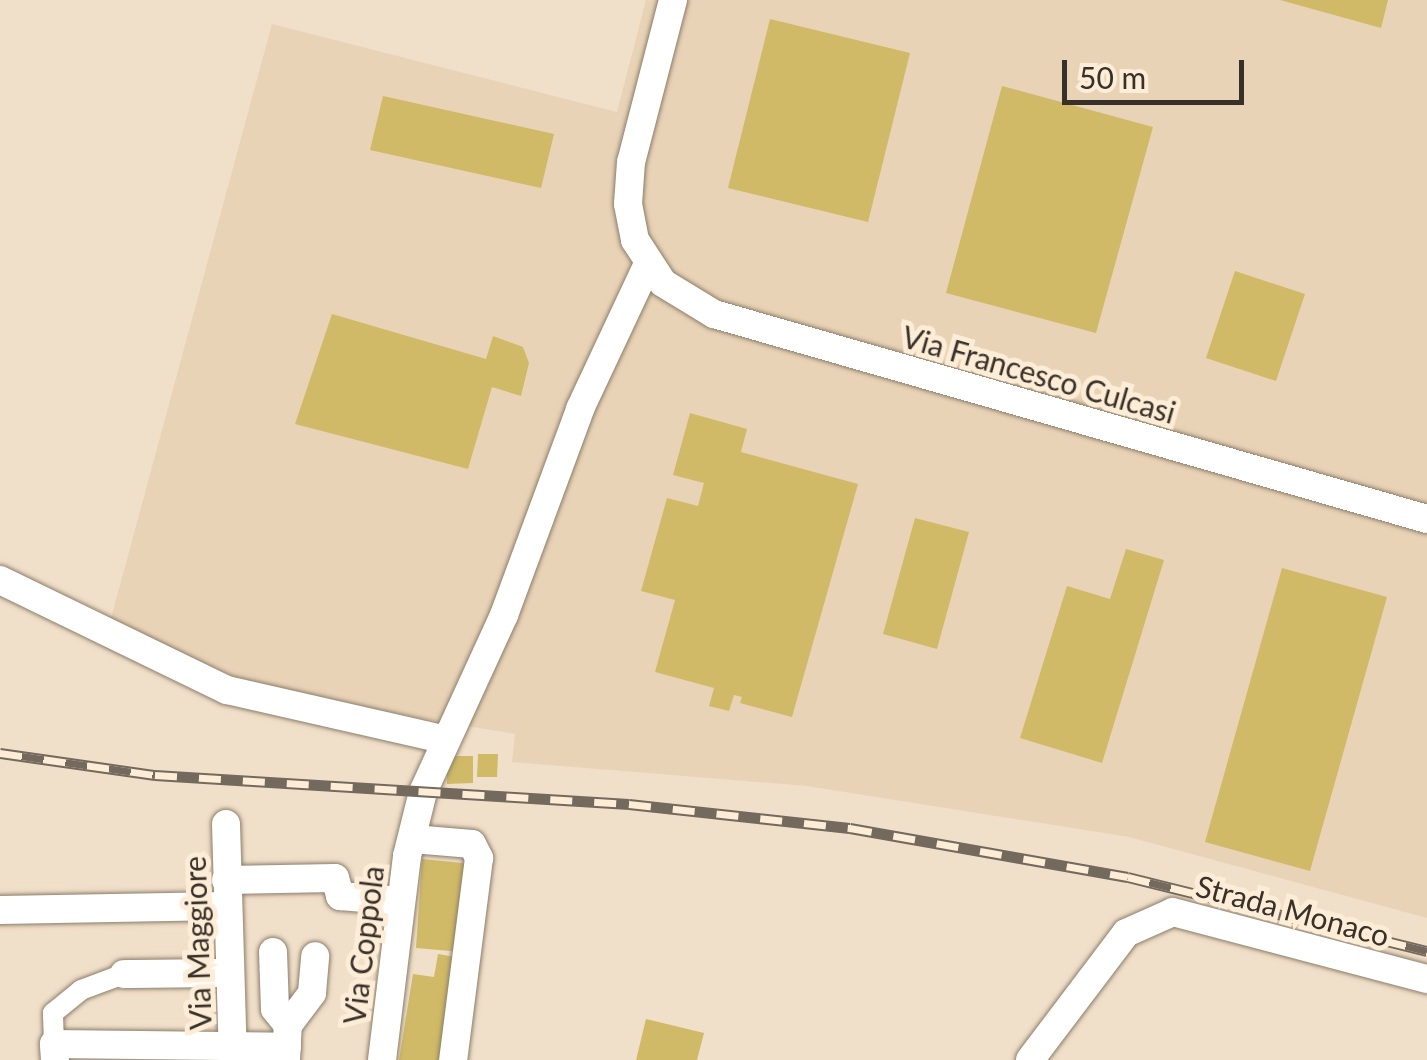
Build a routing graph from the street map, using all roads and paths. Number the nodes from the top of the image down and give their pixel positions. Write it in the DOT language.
graph roads {
  1 [pos="674,0"];
  2 [pos="647,266"];
  3 [pos="1427,519"];
  4 [pos="0,580"];
  5 [pos="442,740"];
  6 [pos="226,824"];
  7 [pos="412,839"];
  8 [pos="226,893"];
  9 [pos="401,901"];
  10 [pos="0,910"];
  11 [pos="273,952"];
  12 [pos="315,956"];
  13 [pos="226,973"];
  14 [pos="124,974"];
  15 [pos="1427,978"];
  16 [pos="284,1035"];
  17 [pos="55,1052"];
  18 [pos="233,1054"];
  19 [pos="382,1060"];
  20 [pos="453,1060"];
  21 [pos="1030,1060"];
  1 -- 2 [label="street"];
  2 -- 3 [label="street, Via Francesco Culcasi"];
  2 -- 5 [label="street, Via Coppola"];
  4 -- 5 [label="street"];
  5 -- 7 [label="street, Via Coppola"];
  6 -- 8 [label="street, Via Maggiore"];
  7 -- 9 [label="street, Via Coppola"];
  7 -- 20 [label="street"];
  8 -- 9 [label="street"];
  8 -- 10 [label="street"];
  8 -- 13 [label="street, Via Maggiore"];
  9 -- 19 [label="street, Via Coppola"];
  11 -- 16 [label="street"];
  12 -- 16 [label="street"];
  13 -- 14 [label="street"];
  13 -- 18 [label="street, Via Maggiore"];
  14 -- 17 [label="street"];
  15 -- 21 [label="street, Strada Monaco"];
  16 -- 18 [label="street"];
  17 -- 18 [label="street"];
}
